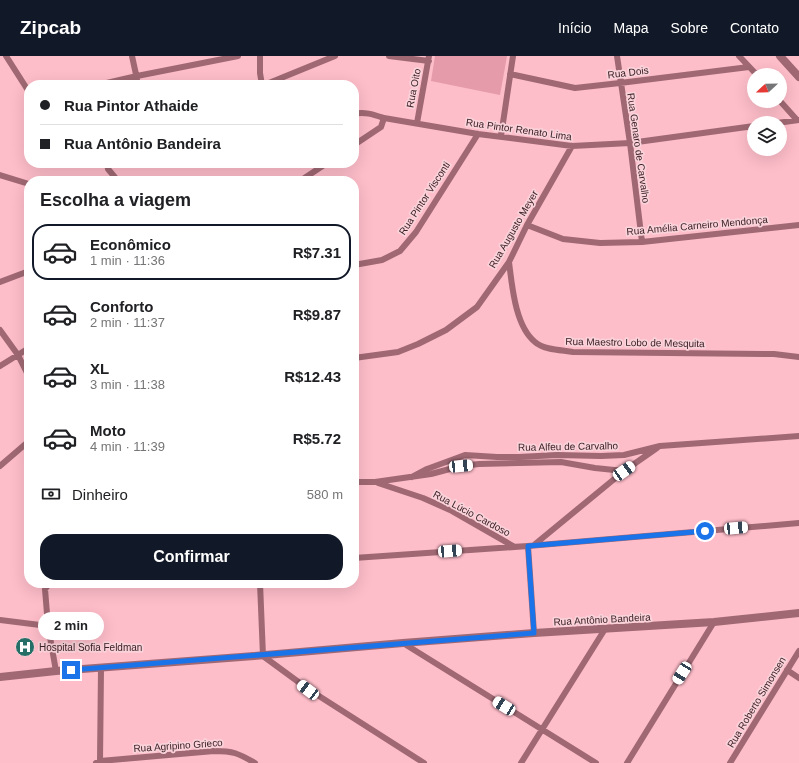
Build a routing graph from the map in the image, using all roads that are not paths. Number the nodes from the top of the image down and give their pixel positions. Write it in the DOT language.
graph roads {
  1 [pos="6,56"];
  2 [pos="132,56"];
  3 [pos="238,56"];
  4 [pos="260,56"];
  5 [pos="336,56"];
  6 [pos="389,56"];
  7 [pos="514,56"];
  8 [pos="617,56"];
  9 [pos="739,56"];
  10 [pos="781,56"];
  11 [pos="429,58"];
  12 [pos="749,67"];
  13 [pos="510,74"];
  14 [pos="137,77"];
  15 [pos="799,77"];
  16 [pos="122,80"];
  17 [pos="262,80"];
  18 [pos="276,80"];
  19 [pos="24,84"];
  20 [pos="620,84"];
  21 [pos="787,108"];
  22 [pos="359,113"];
  23 [pos="384,118"];
  24 [pos="798,120"];
  25 [pos="787,122"];
  26 [pos="417,123"];
  27 [pos="747,127"];
  28 [pos="478,134"];
  29 [pos="501,136"];
  30 [pos="359,142"];
  31 [pos="630,143"];
  32 [pos="572,146"];
  33 [pos="108,168"];
  34 [pos="321,168"];
  35 [pos="0,175"];
  36 [pos="114,176"];
  37 [pos="311,176"];
  38 [pos="24,182"];
  39 [pos="527,225"];
  40 [pos="799,225"];
  41 [pos="642,242"];
  42 [pos="509,262"];
  43 [pos="359,264"];
  44 [pos="24,273"];
  45 [pos="0,282"];
  46 [pos="0,330"];
  47 [pos="24,351"];
  48 [pos="18,355"];
  49 [pos="359,357"];
  50 [pos="799,357"];
  51 [pos="0,366"];
  52 [pos="24,367"];
  53 [pos="799,436"];
  54 [pos="24,445"];
  55 [pos="660,446"];
  56 [pos="0,466"];
  57 [pos="624,471"];
  58 [pos="412,477"];
  59 [pos="359,482"];
  60 [pos="375,482"];
  61 [pos="799,523"];
  62 [pos="514,546"];
  63 [pos="531,546"];
  64 [pos="359,558"];
  65 [pos="45,588"];
  66 [pos="260,588"];
  67 [pos="799,613"];
  68 [pos="0,620"];
  69 [pos="714,622"];
  70 [pos="48,626"];
  71 [pos="605,629"];
  72 [pos="534,633"];
  73 [pos="403,643"];
  74 [pos="799,651"];
  75 [pos="263,656"];
  76 [pos="101,669"];
  77 [pos="787,670"];
  78 [pos="56,671"];
  79 [pos="0,677"];
  80 [pos="799,678"];
  81 [pos="542,730"];
  82 [pos="98,762"];
  83 [pos="255,763"];
  84 [pos="424,763"];
  85 [pos="521,763"];
  86 [pos="596,763"];
  87 [pos="627,763"];
  88 [pos="730,763"];
  1 -- 19 [label="street"];
  2 -- 14 [label="street"];
  3 -- 14 [label="street"];
  4 -- 17 [label="street"];
  5 -- 18 [label="street"];
  6 -- 11 [label="street"];
  7 -- 13 [label="street"];
  8 -- 20 [label="street, Rua Genaro de Carvalho"];
  9 -- 12 [label="street"];
  10 -- 15 [label="street"];
  11 -- 26 [label="street, Rua Oito"];
  12 -- 20 [label="street, Rua Dois"];
  13 -- 20 [label="street, Rua Dois"];
  13 -- 29 [label="street"];
  14 -- 16 [label="street"];
  20 -- 31 [label="street, Rua Genaro de Carvalho"];
  21 -- 24 [label="street"];
  22 -- 23 [label="street, Rua Pintor Renato Lima"];
  23 -- 26 [label="street, Rua Pintor Renato Lima"];
  23 -- 30 [label="street"];
  24 -- 25 [label="street"];
  26 -- 28 [label="street, Rua Pintor Renato Lima"];
  27 -- 31 [label="street, Rua Pintor Renato Lima"];
  28 -- 29 [label="street, Rua Pintor Renato Lima"];
  28 -- 43 [label="street, Rua Pintor Visconti"];
  29 -- 32 [label="street, Rua Pintor Renato Lima"];
  31 -- 32 [label="street, Rua Pintor Renato Lima"];
  31 -- 41 [label="street, Rua Genaro de Carvalho"];
  32 -- 39 [label="street, Rua Augusto Meyer"];
  33 -- 36 [label="street"];
  34 -- 37 [label="street"];
  35 -- 38 [label="street"];
  39 -- 41 [label="street, Rua Amélia Carneiro Mendonça"];
  39 -- 42 [label="street, Rua Augusto Meyer"];
  40 -- 41 [label="street, Rua Amélia Carneiro Mendonça"];
  42 -- 49 [label="street, Rua Augusto Meyer"];
  42 -- 50 [label="street, Rua Maestro Lobo de Mesquita"];
  44 -- 45 [label="street"];
  46 -- 48 [label="street"];
  47 -- 48 [label="street"];
  48 -- 51 [label="street"];
  48 -- 52 [label="street"];
  53 -- 55 [label="street, Rua Alfeu de Carvalho"];
  54 -- 56 [label="street"];
  55 -- 57 [label="street"];
  55 -- 58 [label="street, Rua Alfeu de Carvalho"];
  57 -- 58 [label="street, Rua Alfeu de Carvalho"];
  57 -- 63 [label="street"];
  58 -- 60 [label="street, Rua Alfeu de Carvalho"];
  59 -- 60 [label="street, Rua Alfeu de Carvalho"];
  60 -- 62 [label="street, Rua Lúcio Cardoso"];
  61 -- 63 [label="street"];
  62 -- 63 [label="street"];
  62 -- 64 [label="street"];
  63 -- 72 [label="street"];
  65 -- 70 [label="street"];
  66 -- 75 [label="street"];
  67 -- 69 [label="street, Rua Antônio Bandeira"];
  68 -- 70 [label="street"];
  69 -- 71 [label="street, Rua Antônio Bandeira"];
  69 -- 87 [label="street"];
  70 -- 78 [label="street"];
  71 -- 72 [label="street, Rua Antônio Bandeira"];
  71 -- 81 [label="street"];
  72 -- 73 [label="street, Rua Antônio Bandeira"];
  73 -- 75 [label="street, Rua Antônio Bandeira"];
  73 -- 81 [label="street"];
  74 -- 77 [label="street, Rua Roberto Simonsen"];
  75 -- 76 [label="street, Rua Antônio Bandeira"];
  75 -- 84 [label="street"];
  76 -- 78 [label="street, Rua Antônio Bandeira"];
  76 -- 82 [label="street"];
  77 -- 80 [label="street"];
  77 -- 88 [label="street, Rua Roberto Simonsen"];
  78 -- 79 [label="street, Rua Antônio Bandeira"];
  81 -- 85 [label="street"];
  81 -- 86 [label="street"];
  82 -- 83 [label="street, Rua Agripino Grieco"];
}
